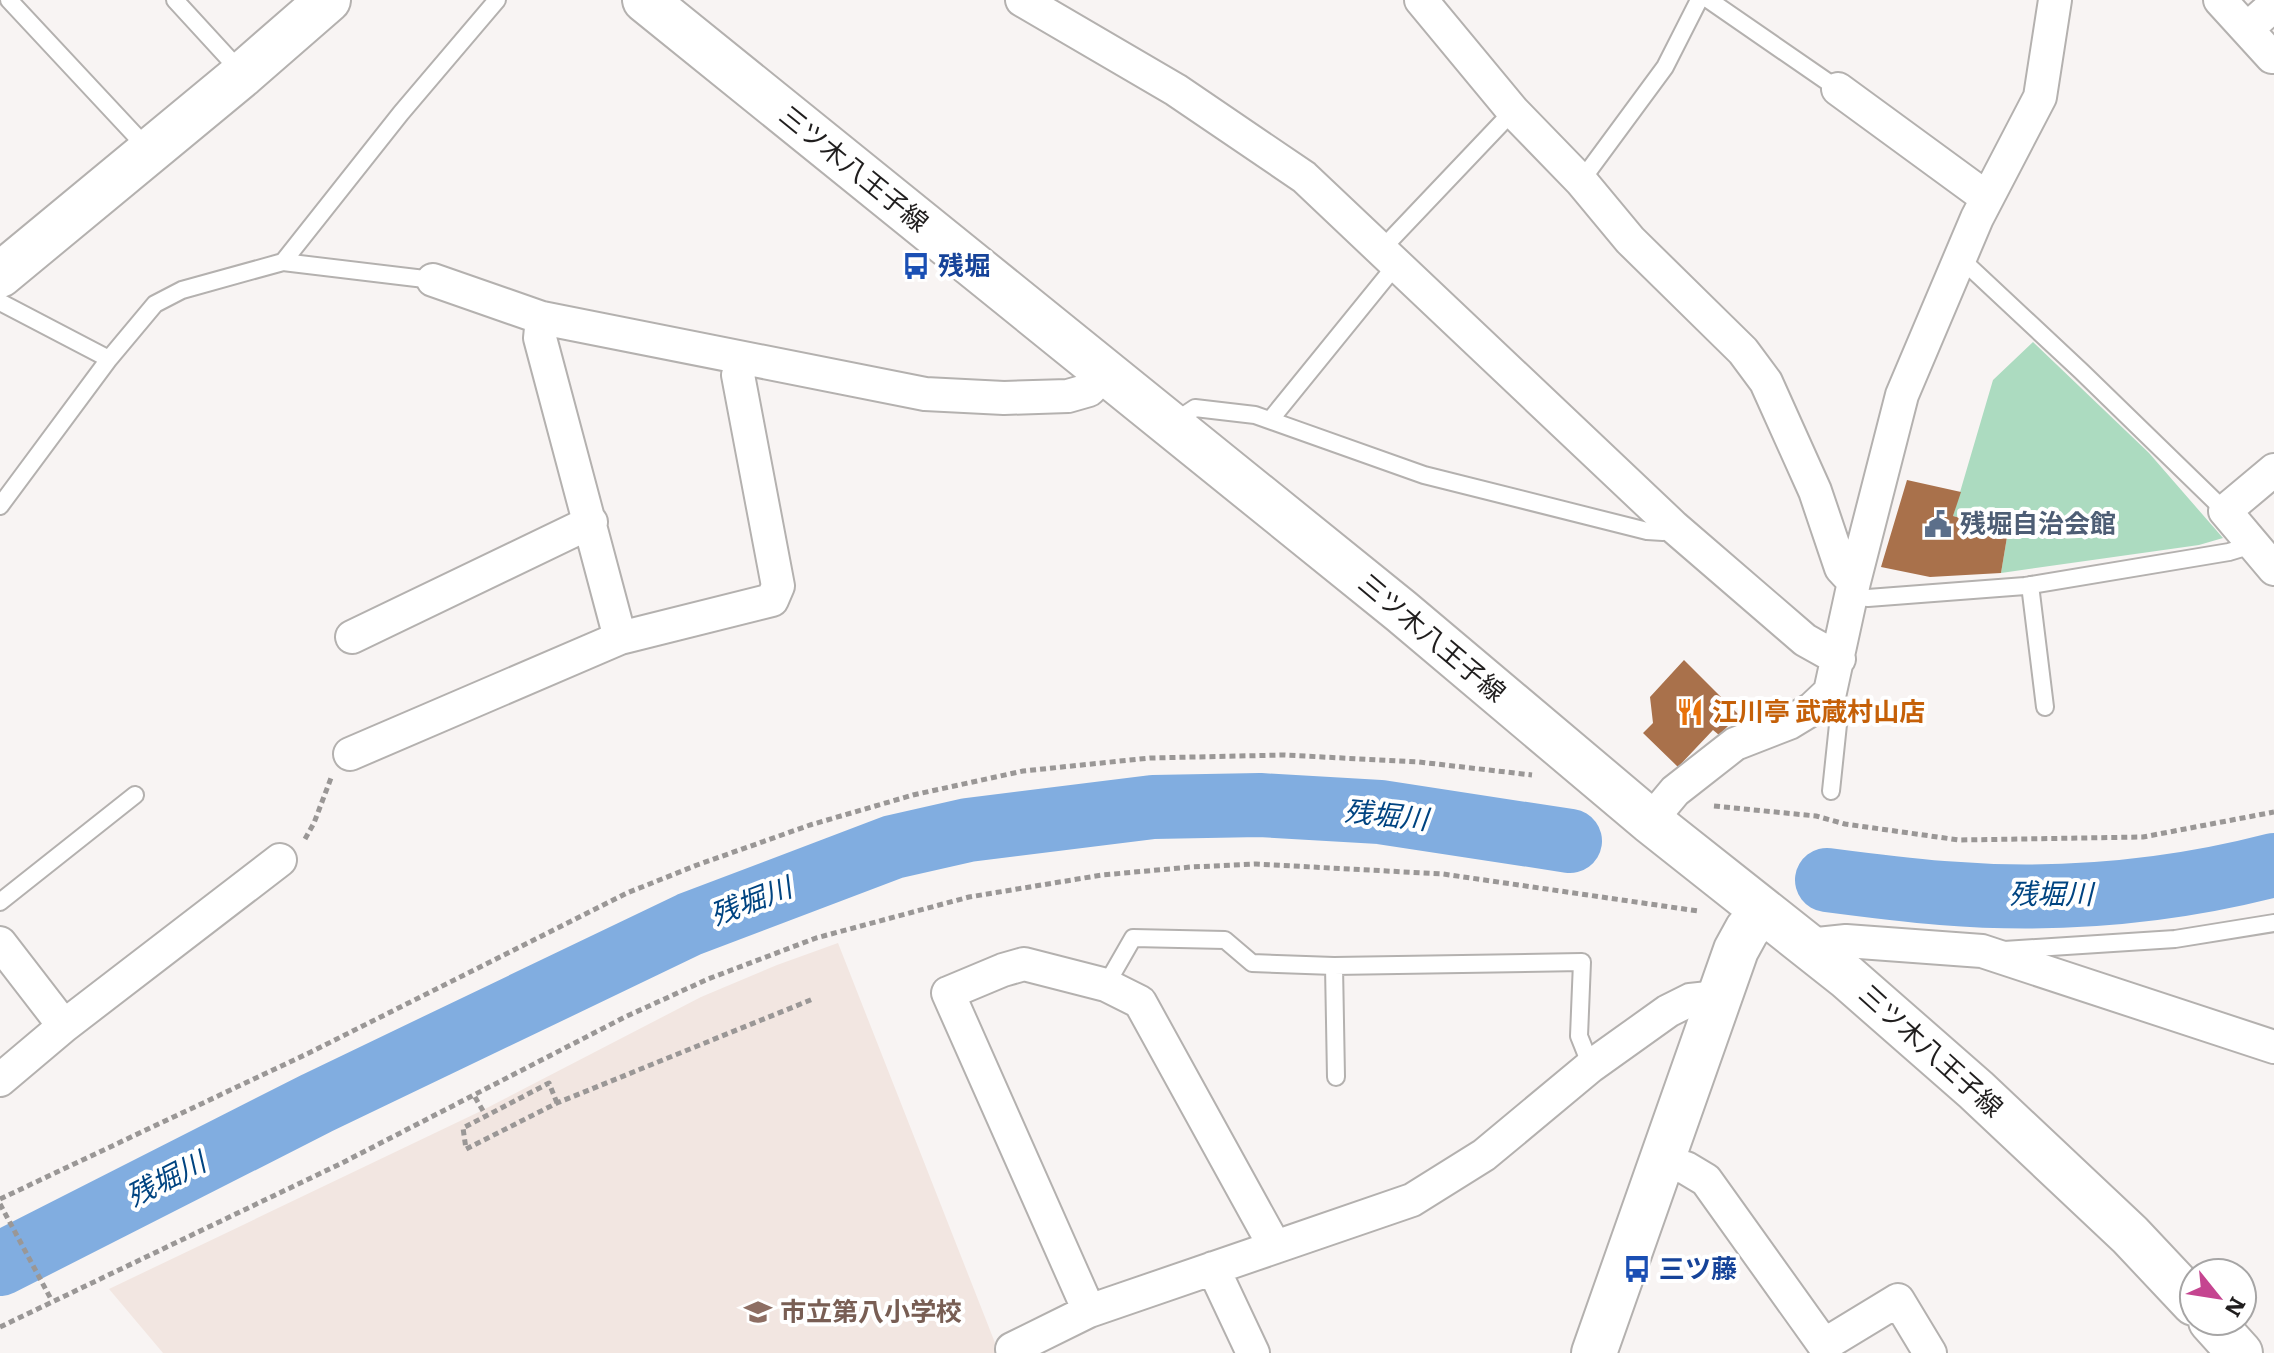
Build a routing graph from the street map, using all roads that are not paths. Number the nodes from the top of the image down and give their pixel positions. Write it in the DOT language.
graph roads {
  1 [pos="9,0"];
  2 [pos="175,0"];
  3 [pos="328,0"];
  4 [pos="497,0"];
  5 [pos="645,0"];
  6 [pos="1022,0"];
  7 [pos="1421,0"];
  8 [pos="1699,0"];
  9 [pos="1709,0"];
  10 [pos="2055,0"];
  11 [pos="2220,0"];
  12 [pos="2274,5"];
  13 [pos="2247,29"];
  14 [pos="2272,57"];
  15 [pos="243,74"];
  16 [pos="1838,89"];
  17 [pos="1513,111"];
  18 [pos="150,151"];
  19 [pos="1581,181"];
  20 [pos="1987,198"];
  21 [pos="1388,258"];
  22 [pos="1960,258"];
  23 [pos="283,262"];
  24 [pos="0,275"];
  25 [pos="433,280"];
  26 [pos="0,302"];
  27 [pos="542,318"];
  28 [pos="109,359"];
  29 [pos="743,359"];
  30 [pos="1105,373"];
  31 [pos="1271,419"];
  32 [pos="1169,424"];
  33 [pos="2274,470"];
  34 [pos="0,506"];
  35 [pos="2225,511"];
  36 [pos="591,522"];
  37 [pos="1674,527"];
  38 [pos="2252,545"];
  39 [pos="2274,569"];
  40 [pos="2030,585"];
  41 [pos="1853,589"];
  42 [pos="352,637"];
  43 [pos="620,638"];
  44 [pos="1839,659"];
  45 [pos="1830,692"];
  46 [pos="2045,707"];
  47 [pos="350,754"];
  48 [pos="1831,791"];
  49 [pos="135,795"];
  50 [pos="1650,821"];
  51 [pos="280,860"];
  52 [pos="0,902"];
  53 [pos="1763,911"];
  54 [pos="2274,923"];
  55 [pos="0,943"];
  56 [pos="1808,945"];
  57 [pos="1982,951"];
  58 [pos="1334,966"];
  59 [pos="1106,985"];
  60 [pos="1718,997"];
  61 [pos="64,1026"];
  62 [pos="2274,1047"];
  63 [pos="1591,1066"];
  64 [pos="1336,1077"];
  65 [pos="0,1080"];
  66 [pos="1662,1161"];
  67 [pos="1275,1247"];
  68 [pos="1213,1268"];
  69 [pos="2178,1286"];
  70 [pos="1089,1311"];
  71 [pos="2226,1337"];
  72 [pos="1013,1353"];
  73 [pos="1253,1353"];
  74 [pos="1594,1353"];
  75 [pos="1930,1353"];
  76 [pos="2240,1353"];
  1 -- 18 [label="lane"];
  2 -- 15 [label="lane"];
  3 -- 15 [label="main road"];
  4 -- 23 [label="lane"];
  5 -- 30 [label="main road, 三ツ木八王子線"];
  6 -- 21 [label="street"];
  7 -- 17 [label="street"];
  8 -- 19 [label="lane"];
  9 -- 16 [label="lane"];
  10 -- 20 [label="street"];
  11 -- 13 [label="street"];
  12 -- 13 [label="street"];
  13 -- 14 [label="street"];
  15 -- 18 [label="main road"];
  16 -- 20 [label="street"];
  17 -- 19 [label="street"];
  17 -- 21 [label="lane"];
  18 -- 24 [label="main road"];
  19 -- 41 [label="street"];
  20 -- 22 [label="street"];
  21 -- 31 [label="lane"];
  21 -- 37 [label="street"];
  22 -- 35 [label="lane"];
  22 -- 41 [label="street"];
  23 -- 25 [label="lane"];
  23 -- 28 [label="lane"];
  25 -- 27 [label="street"];
  26 -- 28 [label="lane"];
  27 -- 29 [label="street"];
  27 -- 36 [label="street"];
  28 -- 34 [label="lane"];
  29 -- 30 [label="street"];
  29 -- 43 [label="street"];
  30 -- 32 [label="main road, 三ツ木八王子線"];
  31 -- 32 [label="lane"];
  31 -- 37 [label="lane"];
  32 -- 50 [label="main road, 三ツ木八王子線"];
  33 -- 35 [label="street"];
  35 -- 38 [label="street"];
  36 -- 42 [label="street"];
  36 -- 43 [label="street"];
  37 -- 44 [label="street"];
  38 -- 39 [label="street"];
  38 -- 40 [label="lane"];
  40 -- 41 [label="lane"];
  40 -- 46 [label="lane"];
  41 -- 44 [label="street"];
  43 -- 47 [label="street"];
  44 -- 45 [label="street"];
  45 -- 48 [label="lane"];
  45 -- 50 [label="street"];
  49 -- 52 [label="lane"];
  50 -- 53 [label="main road, 三ツ木八王子線"];
  51 -- 61 [label="street"];
  53 -- 56 [label="main road, 三ツ木八王子線"];
  53 -- 60 [label="main road"];
  54 -- 57 [label="lane"];
  55 -- 61 [label="street"];
  56 -- 57 [label="street"];
  56 -- 69 [label="main road, 三ツ木八王子線"];
  57 -- 62 [label="street"];
  58 -- 59 [label="lane"];
  58 -- 63 [label="lane"];
  58 -- 64 [label="lane"];
  59 -- 67 [label="street"];
  59 -- 70 [label="street"];
  60 -- 63 [label="street"];
  60 -- 66 [label="main road"];
  61 -- 65 [label="street"];
  63 -- 67 [label="street"];
  66 -- 74 [label="main road"];
  66 -- 75 [label="street"];
  67 -- 68 [label="street"];
  68 -- 70 [label="street"];
  68 -- 73 [label="street"];
  70 -- 72 [label="street"];
  71 -- 76 [label="main road"];
}
